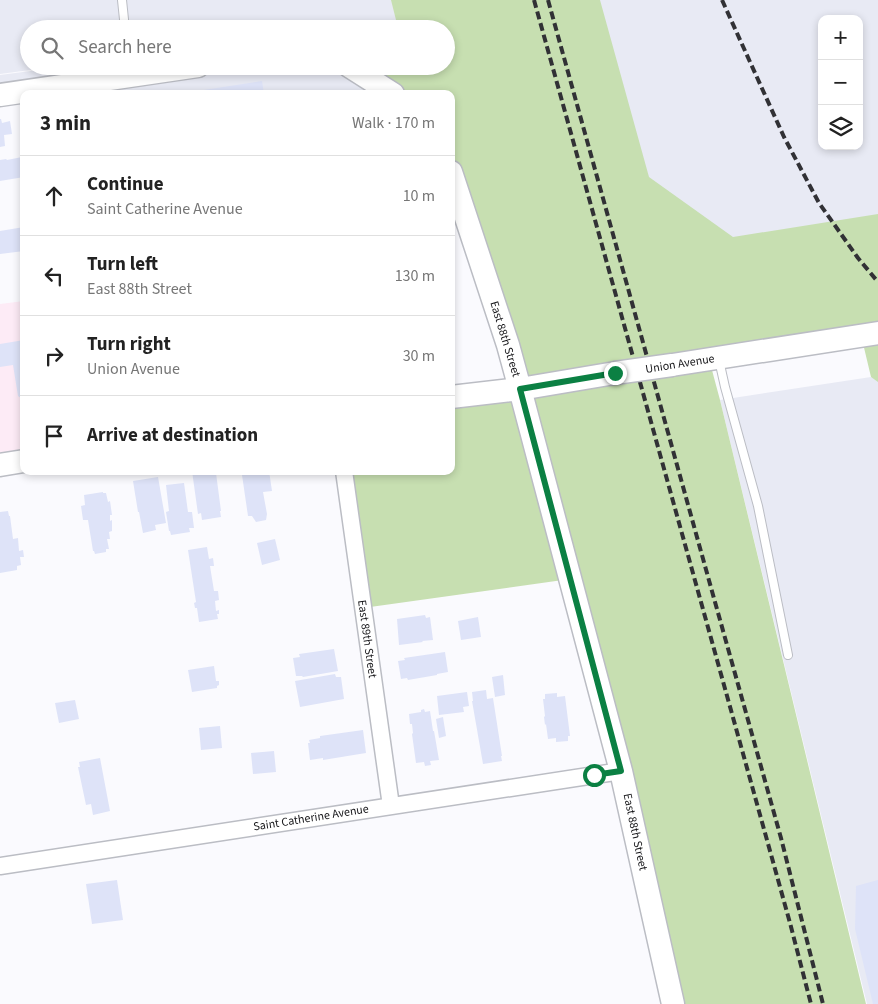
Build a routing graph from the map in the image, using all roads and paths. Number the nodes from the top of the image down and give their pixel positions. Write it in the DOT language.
graph roads {
  1 [pos="122,0"];
  2 [pos="124,20"];
  3 [pos="118,75"];
  4 [pos="363,75"];
  5 [pos="44,90"];
  6 [pos="387,90"];
  7 [pos="20,93"];
  8 [pos="0,95"];
  9 [pos="455,184"];
  10 [pos="878,333"];
  11 [pos="719,358"];
  12 [pos="520,389"];
  13 [pos="455,397"];
  14 [pos="20,462"];
  15 [pos="0,465"];
  16 [pos="345,475"];
  17 [pos="788,655"];
  18 [pos="621,771"];
  19 [pos="391,806"];
  20 [pos="0,866"];
  21 [pos="673,1004"];
  1 -- 2 [label="lane"];
  3 -- 5 [label="street"];
  4 -- 6 [label="street"];
  7 -- 8 [label="street"];
  9 -- 12 [label="street, East 88th Street"];
  10 -- 11 [label="street, Union Avenue"];
  11 -- 12 [label="street, Union Avenue, bridge"];
  11 -- 17 [label="lane"];
  12 -- 13 [label="street, Union Avenue"];
  12 -- 18 [label="street, East 88th Street"];
  14 -- 15 [label="street"];
  16 -- 19 [label="street, East 89th Street"];
  18 -- 19 [label="street, Saint Catherine Avenue"];
  18 -- 21 [label="street, East 88th Street"];
  19 -- 20 [label="street, Saint Catherine Avenue"];
}
